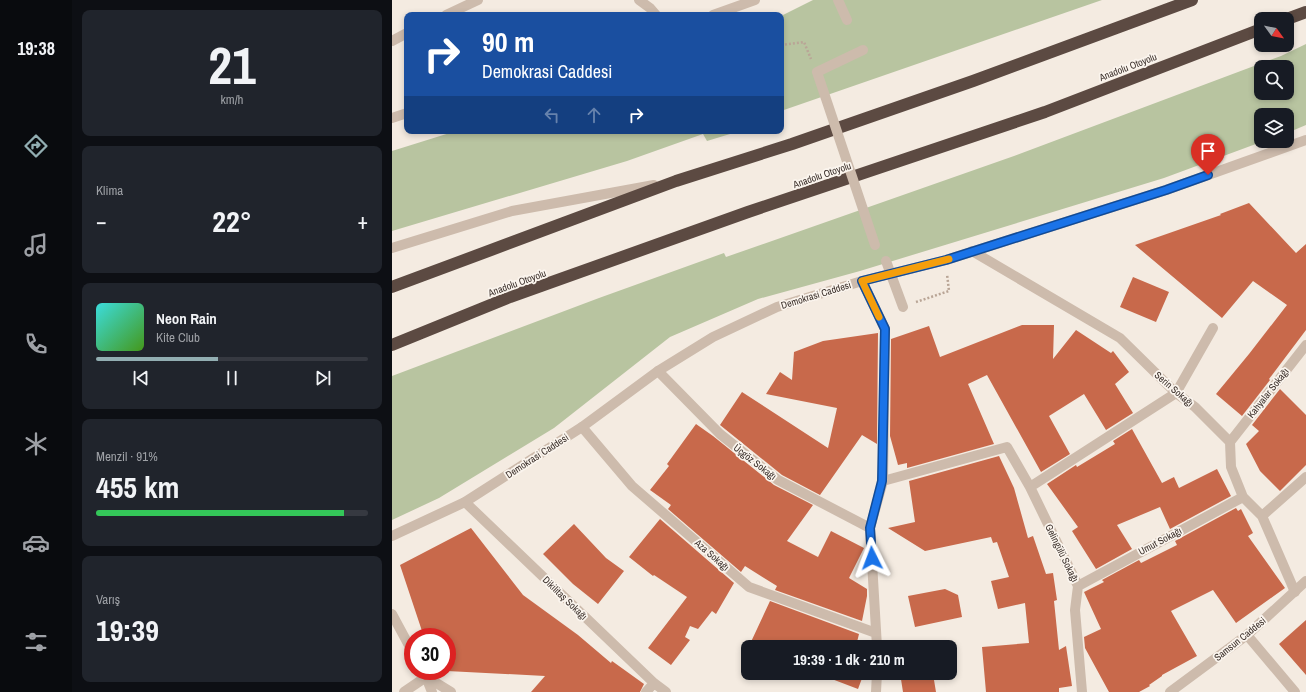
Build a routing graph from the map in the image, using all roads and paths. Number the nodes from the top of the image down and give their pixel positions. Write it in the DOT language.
graph roads {
  1 [pos="478,0"];
  2 [pos="639,0"];
  3 [pos="838,0"];
  4 [pos="1192,0"];
  5 [pos="748,1"];
  6 [pos="452,12"];
  7 [pos="653,12"];
  8 [pos="720,12"];
  9 [pos="1306,12"];
  10 [pos="1294,16"];
  11 [pos="847,20"];
  12 [pos="1254,32"];
  13 [pos="404,35"];
  14 [pos="392,40"];
  15 [pos="804,42"];
  16 [pos="784,45"];
  17 [pos="863,50"];
  18 [pos="404,114"];
  19 [pos="392,118"];
  20 [pos="1306,140"];
  21 [pos="676,181"];
  22 [pos="880,243"];
  23 [pos="392,248"];
  24 [pos="972,251"];
  25 [pos="886,261"];
  26 [pos="862,281"];
  27 [pos="392,287"];
  28 [pos="949,291"];
  29 [pos="903,307"];
  30 [pos="1213,328"];
  31 [pos="392,345"];
  32 [pos="1306,345"];
  33 [pos="658,371"];
  34 [pos="1176,393"];
  35 [pos="582,427"];
  36 [pos="1230,442"];
  37 [pos="1306,477"];
  38 [pos="882,481"];
  39 [pos="1030,487"];
  40 [pos="1243,497"];
  41 [pos="465,502"];
  42 [pos="1262,516"];
  43 [pos="870,528"];
  44 [pos="392,536"];
  45 [pos="1306,581"];
  46 [pos="1078,586"];
  47 [pos="1295,592"];
  48 [pos="392,614"];
  49 [pos="876,633"];
  50 [pos="1247,635"];
  51 [pos="404,636"];
  52 [pos="876,640"];
  53 [pos="417,680"];
  54 [pos="427,680"];
  55 [pos="433,680"];
  56 [pos="877,680"];
  57 [pos="654,683"];
  58 [pos="404,692"];
  59 [pos="432,692"];
  60 [pos="451,692"];
  61 [pos="646,692"];
  62 [pos="666,692"];
  63 [pos="876,692"];
  64 [pos="1082,692"];
  65 [pos="1170,692"];
  66 [pos="1295,692"];
  1 -- 6 [label="street"];
  2 -- 7 [label="street"];
  3 -- 11 [label="street"];
  4 -- 21 [label="highway"];
  5 -- 8 [label="street"];
  9 -- 10 [label="highway"];
  12 -- 31 [label="highway, Anadolu Otoyolu"];
  13 -- 14 [label="street"];
  15 -- 16 [label="path"];
  17 -- 22 [label="street, bridge"];
  18 -- 19 [label="street"];
  20 -- 24 [label="street, Demokrasi Caddesi"];
  21 -- 23 [label="street"];
  21 -- 27 [label="highway"];
  24 -- 26 [label="street, Demokrasi Caddesi"];
  24 -- 34 [label="street, Serin Sokağı"];
  25 -- 29 [label="street, bridge"];
  26 -- 33 [label="street, Demokrasi Caddesi"];
  26 -- 38 [label="street"];
  28 -- 29 [label="path"];
  30 -- 34 [label="street"];
  32 -- 36 [label="street, Kahyalar Sokağı"];
  33 -- 35 [label="street, Demokrasi Caddesi"];
  33 -- 43 [label="street, Üçgöz Sokağı"];
  34 -- 36 [label="street, Serin Sokağı"];
  34 -- 39 [label="street"];
  35 -- 41 [label="street, Demokrasi Caddesi"];
  35 -- 49 [label="street, Aza Sokağı"];
  36 -- 40 [label="street"];
  37 -- 42 [label="street"];
  38 -- 39 [label="street, Gelingülü Sokağı"];
  38 -- 43 [label="street"];
  39 -- 46 [label="street, Gelingülü Sokağı"];
  40 -- 42 [label="street"];
  40 -- 46 [label="street, Umut Sokağı"];
  41 -- 44 [label="street, Demokrasi Caddesi"];
  41 -- 57 [label="street, Dikilitaş Sokağı"];
  42 -- 47 [label="street"];
  43 -- 49 [label="street"];
  45 -- 47 [label="street, Samsun Caddesi"];
  46 -- 64 [label="street, Gelingülü Sokağı"];
  47 -- 50 [label="street, Samsun Caddesi"];
  48 -- 51 [label="street"];
  49 -- 52 [label="street"];
  50 -- 65 [label="street, Samsun Caddesi"];
  50 -- 66 [label="street"];
  53 -- 58 [label="street"];
  54 -- 59 [label="street"];
  55 -- 60 [label="street"];
  56 -- 63 [label="street"];
  57 -- 61 [label="street"];
  57 -- 62 [label="street, Dikilitaş Sokağı"];
}
